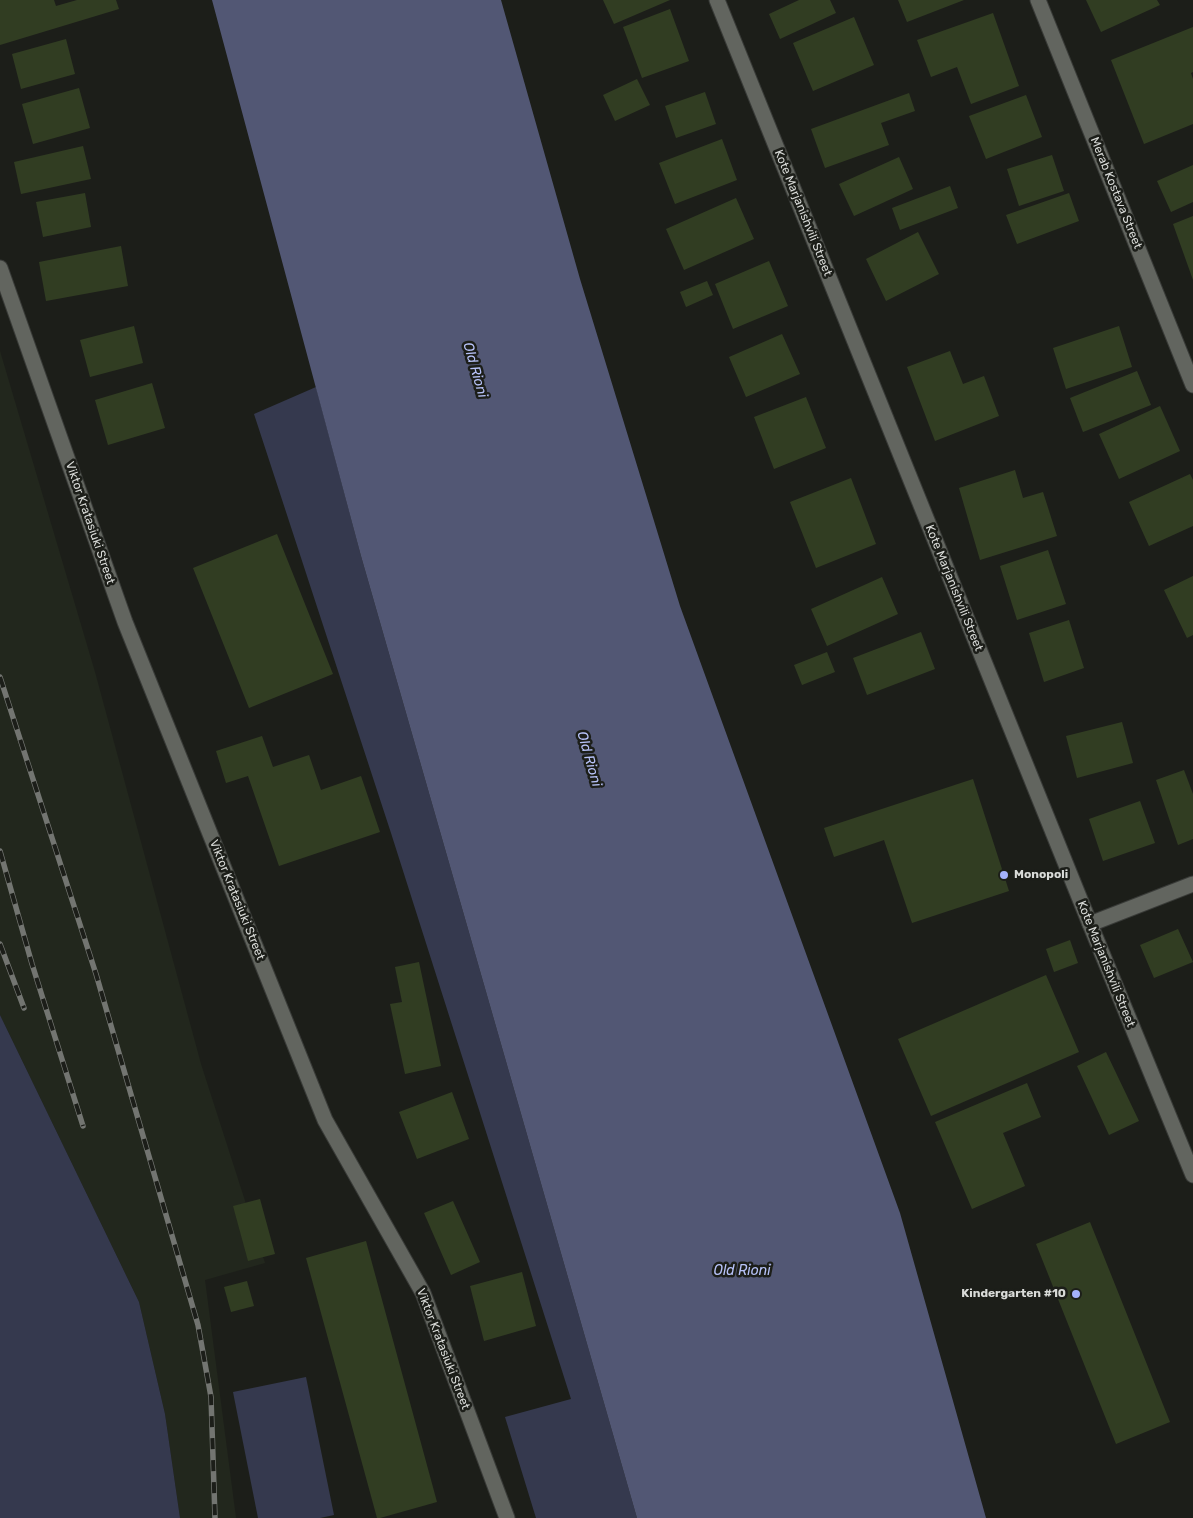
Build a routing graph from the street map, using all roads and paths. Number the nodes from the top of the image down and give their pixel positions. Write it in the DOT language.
graph roads {
  1 [pos="717,0"];
  2 [pos="1038,0"];
  3 [pos="0,268"];
  4 [pos="1193,385"];
  5 [pos="1193,884"];
  6 [pos="1090,924"];
  7 [pos="1193,1176"];
  8 [pos="507,1518"];
  1 -- 6 [label="street, Kote Marjanishvili Street"];
  2 -- 4 [label="street, Merab Kostava Street"];
  3 -- 8 [label="street, Viktor Kratasiuki Street"];
  5 -- 6 [label="street"];
  6 -- 7 [label="street, Kote Marjanishvili Street"];
}
